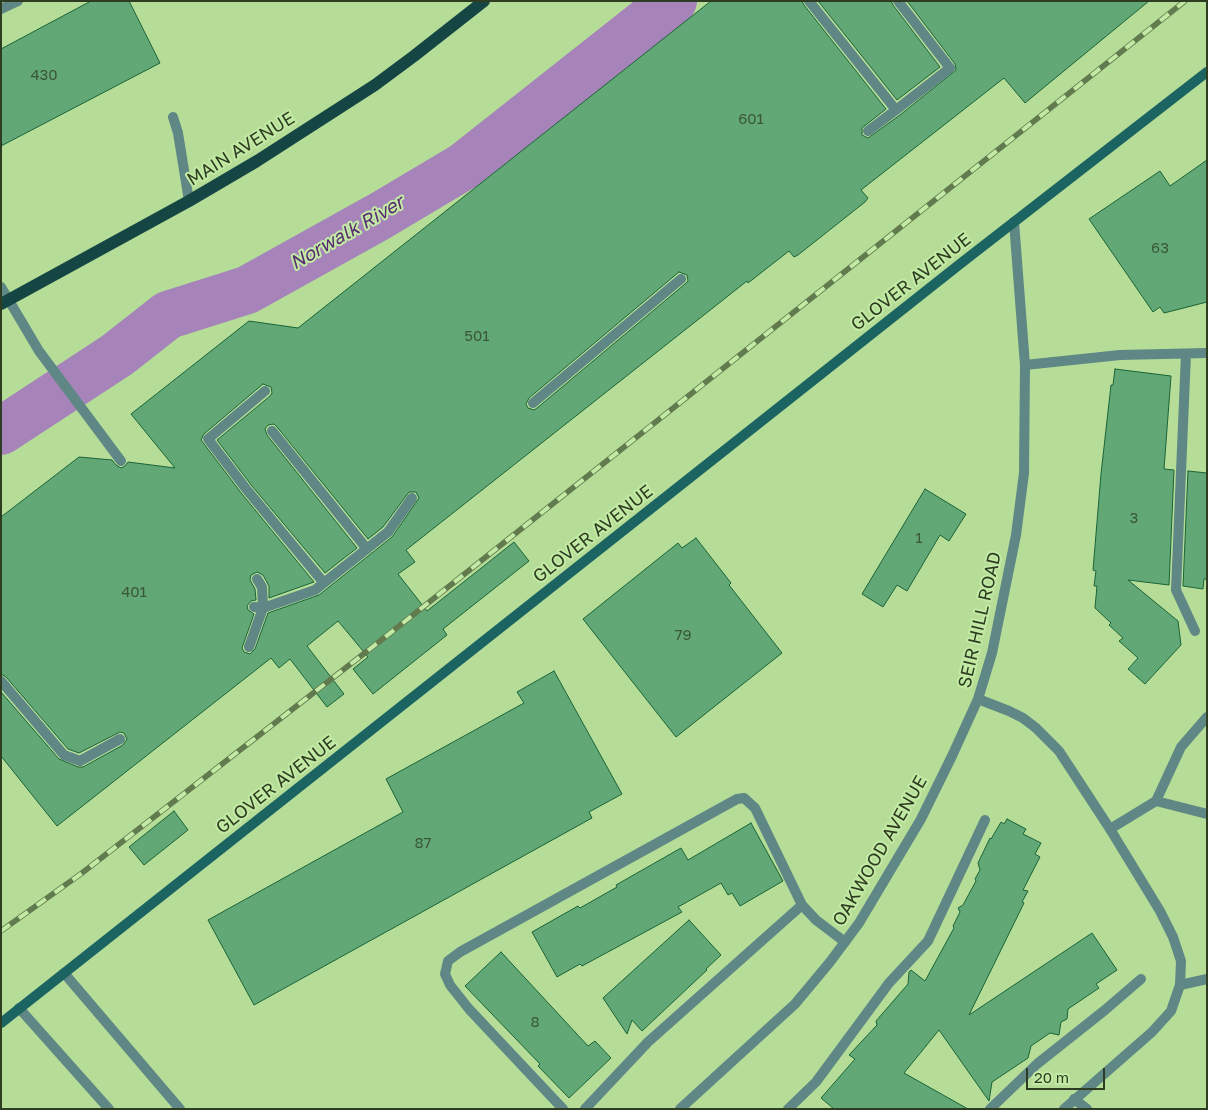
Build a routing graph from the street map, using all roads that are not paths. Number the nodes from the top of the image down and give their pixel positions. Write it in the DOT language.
graph roads {
  1 [pos="18,1"];
  2 [pos="484,1"];
  3 [pos="809,1"];
  4 [pos="898,1"];
  5 [pos="1,9"];
  6 [pos="1207,72"];
  7 [pos="896,110"];
  8 [pos="173,116"];
  9 [pos="868,131"];
  10 [pos="189,201"];
  11 [pos="1014,222"];
  12 [pos="681,279"];
  13 [pos="1,288"];
  14 [pos="4,303"];
  15 [pos="1186,354"];
  16 [pos="1207,354"];
  17 [pos="1025,365"];
  18 [pos="265,391"];
  19 [pos="533,404"];
  20 [pos="272,431"];
  21 [pos="121,461"];
  22 [pos="412,498"];
  23 [pos="367,549"];
  24 [pos="257,579"];
  25 [pos="324,583"];
  26 [pos="259,608"];
  27 [pos="1195,631"];
  28 [pos="249,647"];
  29 [pos="1,681"];
  30 [pos="978,699"];
  31 [pos="1207,717"];
  32 [pos="120,740"];
  33 [pos="1156,801"];
  34 [pos="1207,814"];
  35 [pos="985,820"];
  36 [pos="1110,829"];
  37 [pos="802,905"];
  38 [pos="845,942"];
  39 [pos="64,973"];
  40 [pos="1141,979"];
  41 [pos="1207,979"];
  42 [pos="1180,984"];
  43 [pos="19,1008"];
  44 [pos="1,1022"];
  45 [pos="1074,1099"];
  46 [pos="109,1109"];
  47 [pos="180,1109"];
  48 [pos="564,1109"];
  49 [pos="585,1109"];
  50 [pos="680,1109"];
  51 [pos="788,1109"];
  52 [pos="990,1109"];
  53 [pos="1064,1109"];
  54 [pos="1087,1109"];
  1 -- 5 [label="street"];
  2 -- 10 [label="main road, MAIN AVENUE"];
  3 -- 7 [label="street"];
  4 -- 7 [label="street"];
  6 -- 11 [label="street, GLOVER AVENUE"];
  7 -- 9 [label="street"];
  8 -- 10 [label="street"];
  10 -- 14 [label="main road, MAIN AVENUE"];
  11 -- 17 [label="street, SEIR HILL ROAD"];
  11 -- 39 [label="street, GLOVER AVENUE"];
  12 -- 19 [label="street"];
  13 -- 14 [label="street"];
  14 -- 21 [label="street"];
  15 -- 16 [label="street"];
  15 -- 17 [label="street"];
  15 -- 27 [label="street"];
  17 -- 30 [label="street, SEIR HILL ROAD"];
  18 -- 25 [label="street"];
  20 -- 23 [label="street"];
  22 -- 23 [label="street"];
  23 -- 25 [label="street"];
  24 -- 26 [label="street"];
  25 -- 26 [label="street"];
  26 -- 28 [label="street"];
  29 -- 32 [label="street"];
  30 -- 36 [label="street, SEIR HILL ROAD"];
  30 -- 38 [label="street, OAKWOOD AVENUE"];
  31 -- 33 [label="street"];
  33 -- 34 [label="street"];
  33 -- 36 [label="street"];
  35 -- 51 [label="street"];
  36 -- 42 [label="street, SEIR HILL ROAD"];
  37 -- 38 [label="street"];
  37 -- 48 [label="street"];
  37 -- 49 [label="street"];
  38 -- 50 [label="street, OAKWOOD AVENUE"];
  39 -- 43 [label="street, GLOVER AVENUE"];
  39 -- 47 [label="street"];
  40 -- 52 [label="street"];
  41 -- 42 [label="street"];
  42 -- 45 [label="street, SEIR HILL ROAD"];
  43 -- 44 [label="street, GLOVER AVENUE"];
  43 -- 46 [label="street"];
  45 -- 53 [label="street, SEIR HILL ROAD"];
  45 -- 54 [label="street"];
}
